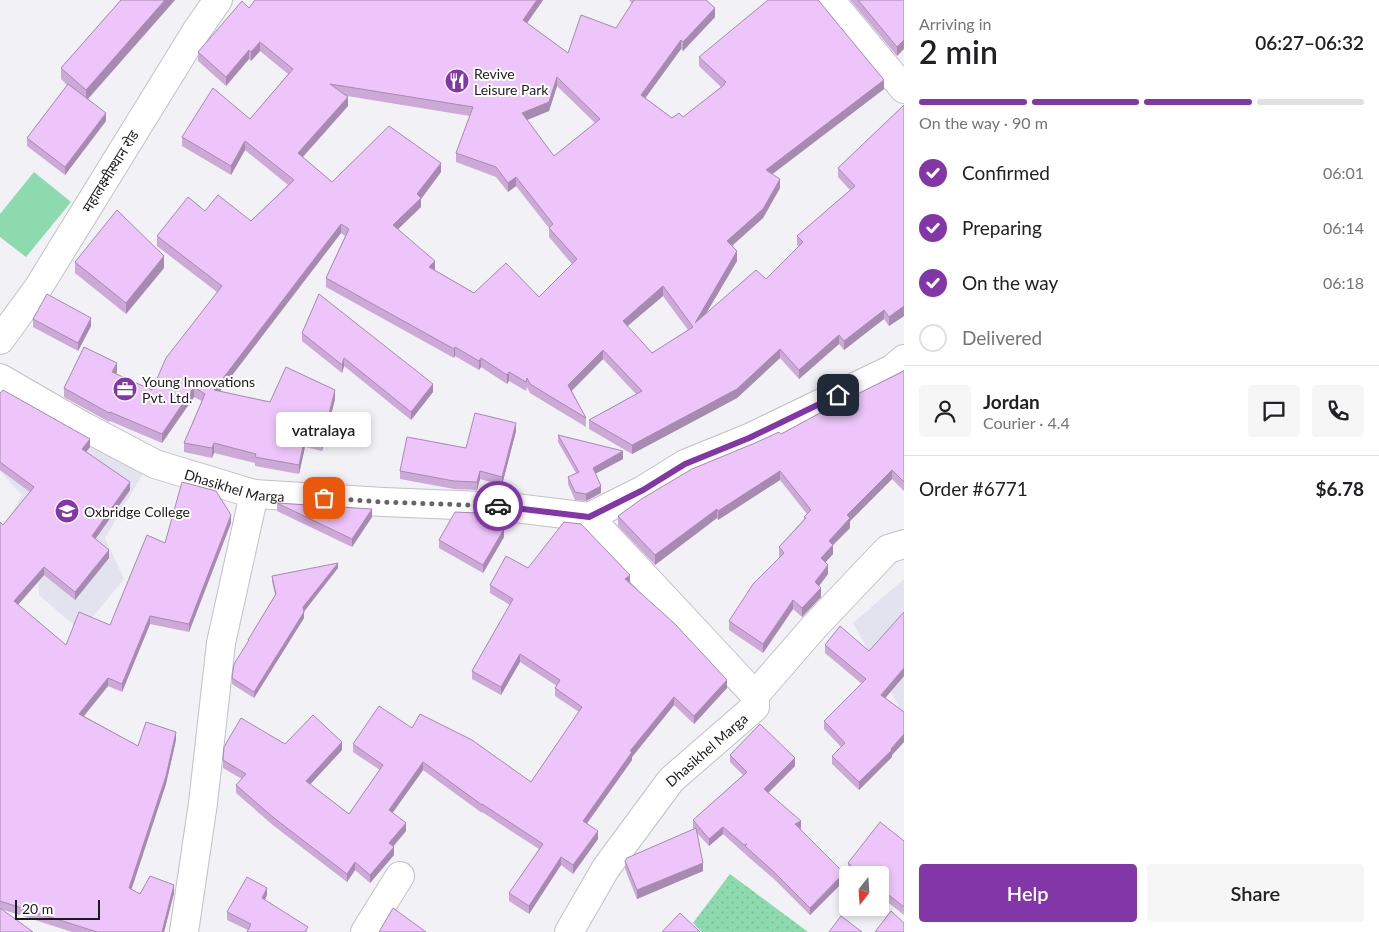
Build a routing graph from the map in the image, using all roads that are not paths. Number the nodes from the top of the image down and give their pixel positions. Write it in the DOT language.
graph roads {
  1 [pos="218,0"];
  2 [pos="830,0"];
  3 [pos="904,89"];
  4 [pos="0,340"];
  5 [pos="904,359"];
  6 [pos="0,378"];
  7 [pos="254,494"];
  8 [pos="589,517"];
  9 [pos="904,544"];
  10 [pos="755,695"];
  11 [pos="400,876"];
  12 [pos="184,932"];
  13 [pos="365,932"];
  14 [pos="569,932"];
  1 -- 4 [label="street, महालक्ष्मीस्थान रोड"];
  2 -- 3 [label="street"];
  5 -- 8 [label="street"];
  6 -- 7 [label="street, Dhasikhel Marga"];
  7 -- 8 [label="street, Dhasikhel Marga"];
  7 -- 12 [label="street"];
  8 -- 10 [label="street"];
  9 -- 10 [label="street, Dhasikhel Marga"];
  10 -- 14 [label="street, Dhasikhel Marga"];
  11 -- 13 [label="street"];
}
